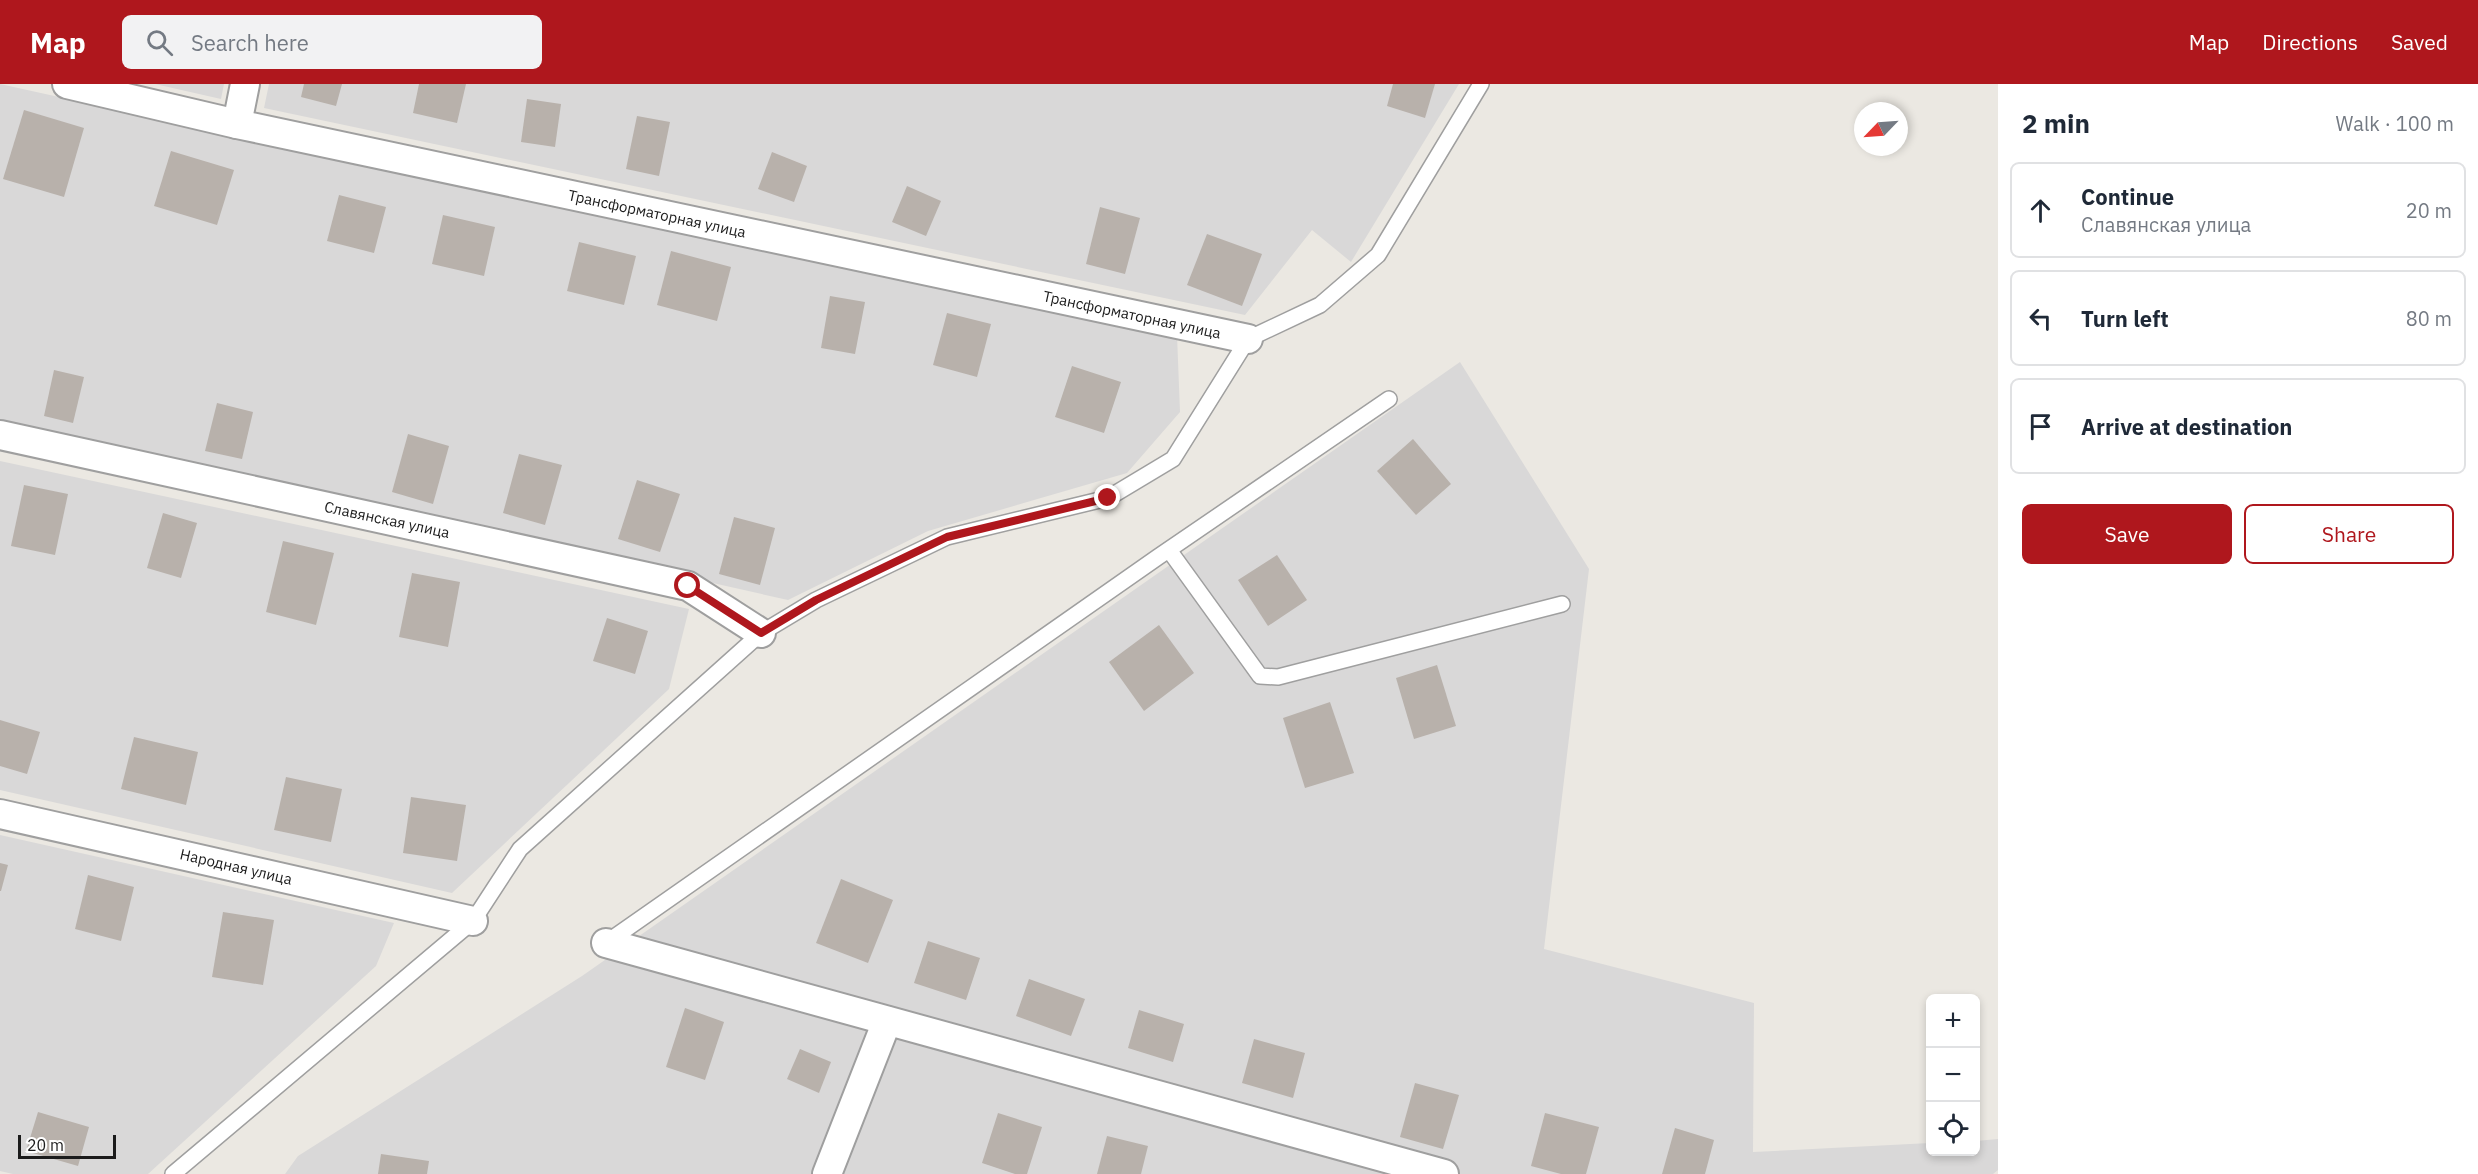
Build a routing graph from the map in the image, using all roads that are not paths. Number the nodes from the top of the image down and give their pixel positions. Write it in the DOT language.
graph roads {
  1 [pos="67,84"];
  2 [pos="245,84"];
  3 [pos="1481,84"];
  4 [pos="237,124"];
  5 [pos="1248,339"];
  6 [pos="1389,399"];
  7 [pos="0,435"];
  8 [pos="1169,550"];
  9 [pos="1562,604"];
  10 [pos="761,633"];
  11 [pos="0,814"];
  12 [pos="472,921"];
  13 [pos="606,943"];
  14 [pos="887,1021"];
  15 [pos="172,1174"];
  16 [pos="827,1174"];
  17 [pos="1444,1174"];
  1 -- 4 [label="street, Трансформаторная улица"];
  2 -- 4 [label="street"];
  3 -- 5 [label="lane"];
  4 -- 5 [label="street, Трансформаторная улица"];
  5 -- 10 [label="lane"];
  6 -- 8 [label="lane"];
  7 -- 10 [label="street, Славянская улица"];
  8 -- 9 [label="lane"];
  8 -- 13 [label="lane"];
  10 -- 12 [label="lane"];
  11 -- 12 [label="street, Народная улица"];
  12 -- 15 [label="lane"];
  13 -- 14 [label="street"];
  14 -- 16 [label="street"];
  14 -- 17 [label="street"];
}
